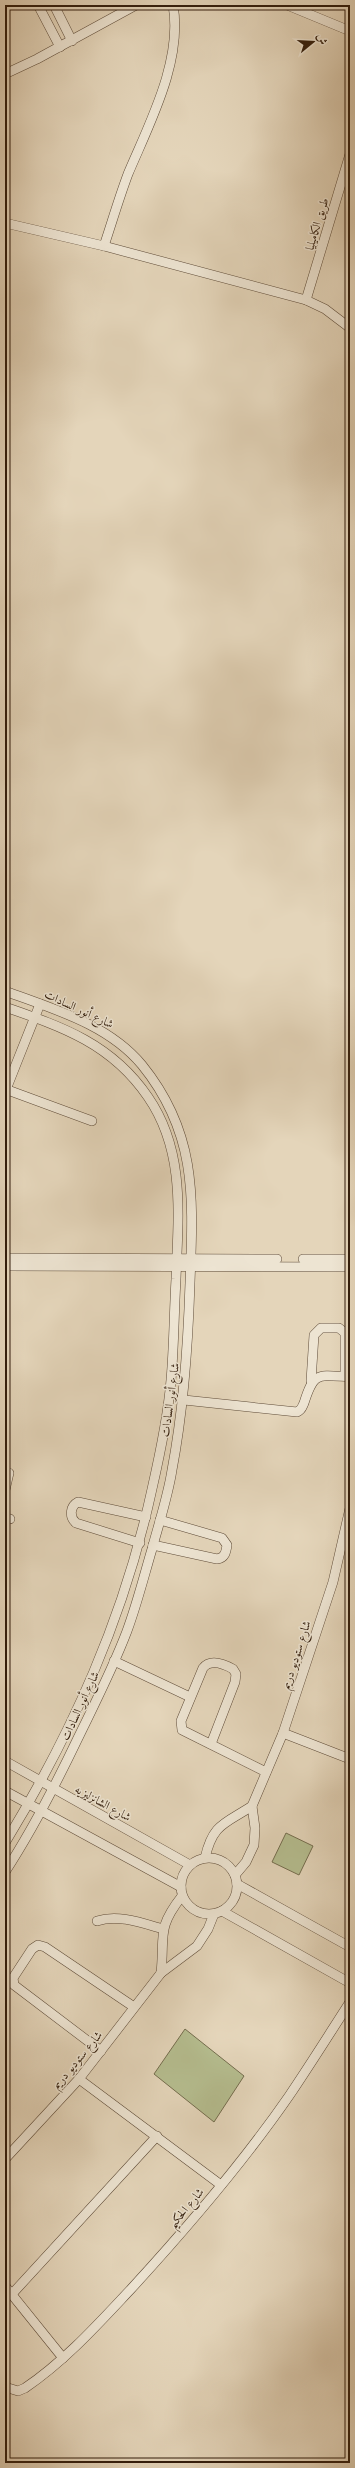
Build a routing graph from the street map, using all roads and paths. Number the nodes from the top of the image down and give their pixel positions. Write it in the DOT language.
graph roads {
  1 [pos="38,5"];
  2 [pos="54,5"];
  3 [pos="136,5"];
  4 [pos="173,5"];
  5 [pos="288,5"];
  6 [pos="350,31"];
  7 [pos="72,41"];
  8 [pos="60,47"];
  9 [pos="5,74"];
  10 [pos="350,154"];
  11 [pos="5,223"];
  12 [pos="104,246"];
  13 [pos="306,300"];
  14 [pos="350,328"];
  15 [pos="5,991"];
  16 [pos="40,1004"];
  17 [pos="5,1007"];
  18 [pos="36,1017"];
  19 [pos="149,1075"];
  20 [pos="138,1084"];
  21 [pos="5,1090"];
  22 [pos="92,1121"];
  23 [pos="350,1259"];
  24 [pos="6,1262"];
  25 [pos="176,1263"];
  26 [pos="191,1263"];
  27 [pos="350,1267"];
  28 [pos="347,1377"];
  29 [pos="311,1381"];
  30 [pos="184,1400"];
  31 [pos="10,1474"];
  32 [pos="5,1490"];
  33 [pos="350,1508"];
  34 [pos="146,1517"];
  35 [pos="160,1520"];
  36 [pos="140,1543"];
  37 [pos="153,1545"];
  38 [pos="114,1662"];
  39 [pos="190,1697"];
  40 [pos="283,1733"];
  41 [pos="211,1744"];
  42 [pos="350,1759"];
  43 [pos="5,1761"];
  44 [pos="266,1772"];
  45 [pos="41,1782"];
  46 [pos="53,1788"];
  47 [pos="5,1791"];
  48 [pos="28,1804"];
  49 [pos="252,1806"];
  50 [pos="42,1811"];
  51 [pos="5,1843"];
  52 [pos="205,1858"];
  53 [pos="190,1865"];
  54 [pos="5,1872"];
  55 [pos="236,1880"];
  56 [pos="182,1892"];
  57 [pos="218,1912"];
  58 [pos="97,1921"];
  59 [pos="163,1929"];
  60 [pos="350,1947"];
  61 [pos="161,1973"];
  62 [pos="350,1983"];
  63 [pos="350,2002"];
  64 [pos="134,2007"];
  65 [pos="101,2051"];
  66 [pos="79,2079"];
  67 [pos="158,2136"];
  68 [pos="5,2159"];
  69 [pos="221,2186"];
  70 [pos="5,2286"];
  71 [pos="12,2294"];
  72 [pos="63,2358"];
  73 [pos="5,2387"];
  1 -- 8 [label="street"];
  2 -- 7 [label="street"];
  3 -- 7 [label="street"];
  4 -- 12 [label="street"];
  5 -- 6 [label="street"];
  7 -- 8 [label="street"];
  8 -- 9 [label="street"];
  10 -- 13 [label="street, طريق الكاميليا"];
  11 -- 12 [label="street"];
  12 -- 13 [label="street"];
  13 -- 14 [label="street"];
  15 -- 16 [label="street, شارع أنور السادات"];
  16 -- 18 [label="street"];
  16 -- 19 [label="street, شارع أنور السادات"];
  17 -- 18 [label="street, شارع أنور السادات"];
  18 -- 20 [label="street, شارع أنور السادات"];
  18 -- 21 [label="street"];
  19 -- 20 [label="street"];
  19 -- 26 [label="street, شارع أنور السادات"];
  20 -- 25 [label="street, شارع أنور السادات"];
  21 -- 22 [label="street"];
  23 -- 26 [label="street"];
  24 -- 25 [label="street"];
  25 -- 26 [label="street"];
  25 -- 34 [label="street, شارع أنور السادات"];
  26 -- 27 [label="street"];
  26 -- 30 [label="street, شارع أنور السادات"];
  28 -- 29 [label="street"];
  28 -- 29 [label="street"];
  29 -- 30 [label="street"];
  30 -- 35 [label="street, شارع أنور السادات"];
  31 -- 32 [label="street"];
  33 -- 40 [label="street, شارع ستوديو دريم"];
  34 -- 36 [label="street, شارع أنور السادات"];
  34 -- 36 [label="street"];
  35 -- 37 [label="street, شارع أنور السادات"];
  35 -- 37 [label="street"];
  36 -- 45 [label="street, شارع أنور السادات"];
  37 -- 38 [label="street, شارع أنور السادات"];
  38 -- 39 [label="street"];
  38 -- 46 [label="street, شارع أنور السادات"];
  39 -- 41 [label="street"];
  39 -- 41 [label="street"];
  40 -- 42 [label="street"];
  40 -- 44 [label="street, شارع ستوديو دريم"];
  41 -- 44 [label="street"];
  43 -- 45 [label="street, شارع الشانزليزيه"];
  44 -- 49 [label="street, شارع ستوديو دريم"];
  45 -- 46 [label="street, شارع الشانزليزيه"];
  45 -- 48 [label="street, شارع أنور السادات"];
  46 -- 50 [label="street, شارع أنور السادات"];
  46 -- 53 [label="street, شارع الشانزليزيه"];
  47 -- 48 [label="street"];
  48 -- 50 [label="street"];
  48 -- 51 [label="street, شارع أنور السادات"];
  49 -- 52 [label="street"];
  49 -- 55 [label="street"];
  50 -- 54 [label="street, شارع أنور السادات"];
  50 -- 56 [label="street"];
  52 -- 53 [label="street"];
  52 -- 55 [label="street"];
  53 -- 56 [label="street"];
  55 -- 57 [label="street"];
  55 -- 60 [label="street"];
  56 -- 57 [label="street"];
  56 -- 59 [label="street"];
  57 -- 61 [label="street, شارع ستوديو دريم"];
  57 -- 62 [label="street"];
  58 -- 59 [label="street"];
  59 -- 61 [label="street"];
  61 -- 64 [label="street, شارع ستوديو دريم"];
  63 -- 69 [label="street, شارع الحكيم"];
  64 -- 65 [label="street, شارع ستوديو دريم"];
  64 -- 65 [label="street"];
  65 -- 66 [label="street, شارع ستوديو دريم"];
  66 -- 67 [label="street"];
  66 -- 68 [label="street, شارع ستوديو دريم"];
  67 -- 69 [label="street"];
  67 -- 71 [label="street"];
  69 -- 72 [label="street, شارع الحكيم"];
  70 -- 71 [label="street"];
  71 -- 72 [label="street"];
  72 -- 73 [label="street, شارع الحكيم"];
}
